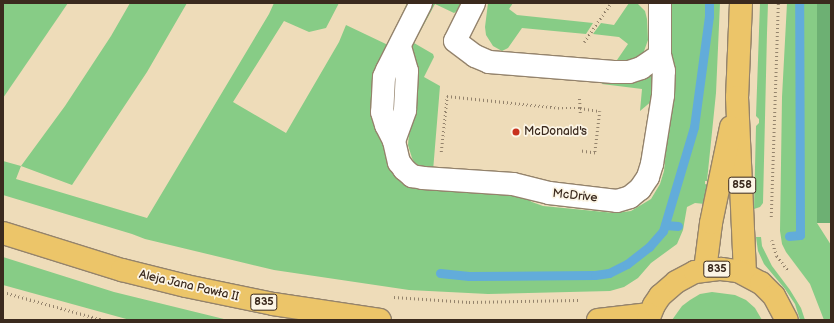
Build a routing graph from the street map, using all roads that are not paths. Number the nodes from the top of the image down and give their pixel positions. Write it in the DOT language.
graph roads {
  1 [pos="421,3"];
  2 [pos="474,3"];
  3 [pos="660,3"];
  4 [pos="741,3"];
  5 [pos="660,55"];
  6 [pos="737,97"];
  7 [pos="3,233"];
  8 [pos="705,270"];
  9 [pos="746,274"];
  10 [pos="649,317"];
  11 [pos="380,320"];
  12 [pos="598,320"];
  13 [pos="787,320"];
  1 -- 5 [label="lane, McDrive"];
  2 -- 5 [label="lane"];
  3 -- 5 [label="lane, McDrive"];
  4 -- 6 [label="main road, 858"];
  6 -- 8 [label="main road, 858"];
  6 -- 9 [label="main road, 858"];
  7 -- 11 [label="main road, Aleja Jana Pawła II / 835"];
  8 -- 9 [label="main road, 835"];
  8 -- 10 [label="main road, 835"];
  9 -- 13 [label="main road, 835"];
  10 -- 12 [label="main road, 835"];
}
